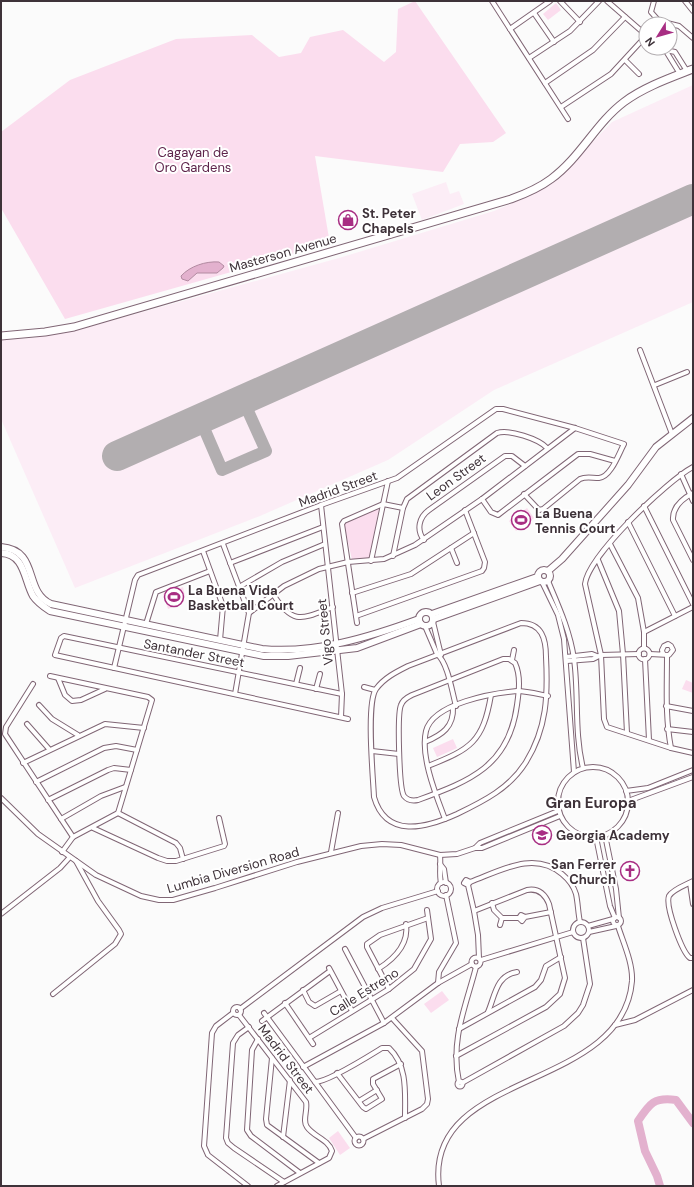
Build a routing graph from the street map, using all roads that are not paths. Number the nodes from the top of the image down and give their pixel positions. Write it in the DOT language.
graph roads {
  1 [pos="550,1"];
  2 [pos="560,1"];
  3 [pos="599,1"];
  4 [pos="607,1"];
  5 [pos="654,1"];
  6 [pos="685,1"];
  7 [pos="494,2"];
  8 [pos="693,11"];
  9 [pos="534,13"];
  10 [pos="625,17"];
  11 [pos="580,22"];
  12 [pos="510,29"];
  13 [pos="638,29"];
  14 [pos="693,38"];
  15 [pos="554,42"];
  16 [pos="638,45"];
  17 [pos="669,56"];
  18 [pos="677,56"];
  19 [pos="529,58"];
  20 [pos="679,59"];
  21 [pos="625,60"];
  22 [pos="673,62"];
  23 [pos="687,71"];
  24 [pos="639,74"];
  25 [pos="545,83"];
  26 [pos="561,108"];
  27 [pos="568,119"];
  28 [pos="1,336"];
  29 [pos="640,350"];
  30 [pos="688,372"];
  31 [pos="655,385"];
  32 [pos="693,418"];
  33 [pos="575,428"];
  34 [pos="672,434"];
  35 [pos="547,448"];
  36 [pos="615,461"];
  37 [pos="525,466"];
  38 [pos="693,467"];
  39 [pos="681,474"];
  40 [pos="388,481"];
  41 [pos="524,494"];
  42 [pos="691,494"];
  43 [pos="482,499"];
  44 [pos="693,501"];
  45 [pos="383,504"];
  46 [pos="321,505"];
  47 [pos="644,506"];
  48 [pos="403,508"];
  49 [pos="466,510"];
  50 [pos="628,522"];
  51 [pos="323,527"];
  52 [pos="474,533"];
  53 [pos="424,540"];
  54 [pos="223,544"];
  55 [pos="325,544"];
  56 [pos="610,544"];
  57 [pos="1,547"];
  58 [pos="451,548"];
  59 [pos="203,552"];
  60 [pos="1,553"];
  61 [pos="393,556"];
  62 [pos="598,560"];
  63 [pos="693,560"];
  64 [pos="371,561"];
  65 [pos="348,562"];
  66 [pos="230,563"];
  67 [pos="457,563"];
  68 [pos="328,566"];
  69 [pos="548,571"];
  70 [pos="210,572"];
  71 [pos="540,580"];
  72 [pos="548,581"];
  73 [pos="239,587"];
  74 [pos="274,594"];
  75 [pos="352,594"];
  76 [pos="693,604"];
  77 [pos="333,607"];
  78 [pos="693,607"];
  79 [pos="74,609"];
  80 [pos="249,613"];
  81 [pos="73,616"];
  82 [pos="356,616"];
  83 [pos="675,616"];
  84 [pos="433,618"];
  85 [pos="126,619"];
  86 [pos="357,623"];
  87 [pos="422,623"];
  88 [pos="146,624"];
  89 [pos="124,627"];
  90 [pos="644,632"];
  91 [pos="220,640"];
  92 [pos="337,643"];
  93 [pos="244,645"];
  94 [pos="119,648"];
  95 [pos="644,648"];
  96 [pos="338,650"];
  97 [pos="514,650"];
  98 [pos="243,652"];
  99 [pos="624,654"];
  100 [pos="639,654"];
  101 [pos="650,654"];
  102 [pos="440,655"];
  103 [pos="599,656"];
  104 [pos="574,658"];
  105 [pos="567,659"];
  106 [pos="645,659"];
  107 [pos="512,660"];
  108 [pos="114,668"];
  109 [pos="300,668"];
  110 [pos="240,672"];
  111 [pos="320,674"];
  112 [pos="50,676"];
  113 [pos="58,678"];
  114 [pos="449,679"];
  115 [pos="33,684"];
  116 [pos="296,684"];
  117 [pos="364,687"];
  118 [pos="105,689"];
  119 [pos="316,689"];
  120 [pos="375,690"];
  121 [pos="519,691"];
  122 [pos="235,694"];
  123 [pos="342,694"];
  124 [pos="491,695"];
  125 [pos="548,696"];
  126 [pos="39,705"];
  127 [pos="454,706"];
  128 [pos="666,706"];
  129 [pos="693,711"];
  130 [pos="341,717"];
  131 [pos="348,719"];
  132 [pos="27,724"];
  133 [pos="144,728"];
  134 [pos="667,729"];
  135 [pos="693,732"];
  136 [pos="627,733"];
  137 [pos="78,735"];
  138 [pos="649,740"];
  139 [pos="425,742"];
  140 [pos="671,748"];
  141 [pos="49,749"];
  142 [pos="137,750"];
  143 [pos="372,751"];
  144 [pos="693,753"];
  145 [pos="400,754"];
  146 [pos="23,763"];
  147 [pos="428,766"];
  148 [pos="584,768"];
  149 [pos="131,770"];
  150 [pos="693,770"];
  151 [pos="574,772"];
  152 [pos="693,777"];
  153 [pos="36,782"];
  154 [pos="126,787"];
  155 [pos="626,791"];
  156 [pos="435,794"];
  157 [pos="1,798"];
  158 [pos="48,800"];
  159 [pos="628,801"];
  160 [pos="558,811"];
  161 [pos="118,813"];
  162 [pos="338,813"];
  163 [pos="560,816"];
  164 [pos="61,818"];
  165 [pos="219,818"];
  166 [pos="445,819"];
  167 [pos="93,828"];
  168 [pos="605,835"];
  169 [pos="73,837"];
  170 [pos="596,837"];
  171 [pos="475,848"];
  172 [pos="62,852"];
  173 [pos="331,852"];
  174 [pos="440,856"];
  175 [pos="70,857"];
  176 [pos="183,859"];
  177 [pos="76,861"];
  178 [pos="440,864"];
  179 [pos="691,882"];
  180 [pos="446,883"];
  181 [pos="441,884"];
  182 [pos="438,892"];
  183 [pos="446,895"];
  184 [pos="492,903"];
  185 [pos="693,904"];
  186 [pos="426,910"];
  187 [pos="474,911"];
  188 [pos="551,912"];
  189 [pos="1,914"];
  190 [pos="428,918"];
  191 [pos="502,918"];
  192 [pos="616,918"];
  193 [pos="580,922"];
  194 [pos="406,924"];
  195 [pos="500,924"];
  196 [pos="588,926"];
  197 [pos="617,926"];
  198 [pos="573,932"];
  199 [pos="589,932"];
  200 [pos="556,936"];
  201 [pos="583,938"];
  202 [pos="345,949"];
  203 [pos="561,957"];
  204 [pos="693,958"];
  205 [pos="480,959"];
  206 [pos="472,964"];
  207 [pos="476,967"];
  208 [pos="378,969"];
  209 [pos="517,972"];
  210 [pos="438,983"];
  211 [pos="389,989"];
  212 [pos="303,990"];
  213 [pos="693,990"];
  214 [pos="341,991"];
  215 [pos="53,994"];
  216 [pos="371,1000"];
  217 [pos="285,1003"];
  218 [pos="240,1009"];
  219 [pos="352,1011"];
  220 [pos="488,1012"];
  221 [pos="233,1013"];
  222 [pos="264,1013"];
  223 [pos="239,1015"];
  224 [pos="267,1017"];
  225 [pos="392,1018"];
  226 [pos="262,1021"];
  227 [pos="384,1023"];
  228 [pos="615,1025"];
  229 [pos="249,1027"];
  230 [pos="459,1029"];
  231 [pos="310,1038"];
  232 [pos="258,1039"];
  233 [pos="313,1044"];
  234 [pos="456,1056"];
  235 [pos="272,1058"];
  236 [pos="401,1064"];
  237 [pos="303,1067"];
  238 [pos="337,1073"];
  239 [pos="290,1080"];
  240 [pos="315,1082"];
  241 [pos="377,1090"];
  242 [pos="359,1101"];
  243 [pos="405,1118"];
  244 [pos="282,1136"];
  245 [pos="356,1138"];
  246 [pos="363,1139"];
  247 [pos="319,1163"];
  248 [pos="300,1173"];
  249 [pos="284,1182"];
  250 [pos="248,1186"];
  251 [pos="277,1186"];
  252 [pos="439,1186"];
  1 -- 9 [label="street"];
  2 -- 11 [label="street"];
  3 -- 11 [label="street"];
  4 -- 10 [label="street"];
  5 -- 14 [label="street"];
  6 -- 8 [label="street"];
  7 -- 12 [label="street"];
  9 -- 12 [label="street"];
  9 -- 15 [label="street"];
  10 -- 13 [label="street"];
  10 -- 25 [label="street"];
  11 -- 15 [label="street"];
  12 -- 19 [label="street"];
  15 -- 19 [label="street"];
  16 -- 21 [label="street"];
  17 -- 22 [label="street"];
  18 -- 20 [label="street"];
  19 -- 25 [label="street"];
  20 -- 22 [label="street"];
  20 -- 23 [label="street"];
  21 -- 24 [label="street"];
  21 -- 26 [label="street"];
  22 -- 23 [label="street"];
  23 -- 28 [label="main road, Masterson Avenue"];
  25 -- 26 [label="street"];
  26 -- 27 [label="street"];
  29 -- 31 [label="street"];
  30 -- 31 [label="street"];
  31 -- 34 [label="street"];
  32 -- 34 [label="street"];
  33 -- 35 [label="street"];
  33 -- 36 [label="street, Madrid Street"];
  33 -- 40 [label="street, Madrid Street"];
  34 -- 69 [label="street"];
  35 -- 37 [label="street"];
  35 -- 48 [label="street"];
  36 -- 41 [label="street"];
  36 -- 41 [label="street"];
  37 -- 43 [label="street"];
  37 -- 53 [label="street, Leon Street"];
  38 -- 39 [label="street"];
  39 -- 42 [label="street"];
  39 -- 47 [label="street"];
  40 -- 45 [label="street"];
  40 -- 46 [label="street, Madrid Street"];
  41 -- 43 [label="street"];
  42 -- 44 [label="street"];
  42 -- 63 [label="street"];
  43 -- 49 [label="street"];
  45 -- 48 [label="street"];
  45 -- 64 [label="street"];
  45 -- 65 [label="street"];
  46 -- 51 [label="street, Vigo Street"];
  46 -- 54 [label="street, Madrid Street"];
  47 -- 50 [label="street"];
  47 -- 76 [label="street"];
  48 -- 61 [label="street"];
  49 -- 52 [label="street"];
  49 -- 53 [label="street"];
  50 -- 56 [label="street"];
  50 -- 83 [label="street"];
  51 -- 55 [label="street, Vigo Street"];
  51 -- 66 [label="street"];
  52 -- 58 [label="street"];
  52 -- 82 [label="street"];
  53 -- 61 [label="street"];
  54 -- 59 [label="street, Madrid Street"];
  54 -- 66 [label="street"];
  55 -- 68 [label="street, Vigo Street"];
  55 -- 73 [label="street"];
  56 -- 62 [label="street"];
  56 -- 90 [label="street"];
  57 -- 79 [label="street"];
  58 -- 67 [label="street"];
  58 -- 75 [label="street"];
  59 -- 70 [label="street"];
  59 -- 85 [label="street, Madrid Street"];
  60 -- 81 [label="street"];
  61 -- 64 [label="street"];
  62 -- 99 [label="street"];
  62 -- 103 [label="street"];
  64 -- 65 [label="street"];
  65 -- 68 [label="street"];
  65 -- 75 [label="street"];
  66 -- 73 [label="street"];
  68 -- 74 [label="street"];
  68 -- 77 [label="street, Vigo Street"];
  69 -- 71 [label="street"];
  69 -- 72 [label="street"];
  70 -- 88 [label="street"];
  70 -- 91 [label="street"];
  71 -- 72 [label="street"];
  71 -- 84 [label="street"];
  71 -- 105 [label="street"];
  72 -- 104 [label="street"];
  73 -- 80 [label="street"];
  74 -- 77 [label="street"];
  74 -- 80 [label="street"];
  75 -- 82 [label="street"];
  77 -- 92 [label="street, Vigo Street"];
  78 -- 83 [label="street"];
  79 -- 81 [label="street"];
  79 -- 85 [label="street"];
  80 -- 93 [label="street"];
  81 -- 89 [label="street"];
  82 -- 86 [label="street"];
  83 -- 90 [label="street"];
  84 -- 87 [label="street"];
  84 -- 87 [label="street"];
  84 -- 102 [label="street"];
  85 -- 88 [label="street"];
  85 -- 89 [label="street, Madrid Street"];
  87 -- 92 [label="street"];
  87 -- 96 [label="street"];
  87 -- 102 [label="street"];
  88 -- 91 [label="street"];
  89 -- 94 [label="street, Madrid Street"];
  89 -- 98 [label="street"];
  90 -- 95 [label="street"];
  91 -- 93 [label="street"];
  92 -- 93 [label="street"];
  92 -- 96 [label="street, Vigo Street"];
  93 -- 98 [label="street"];
  94 -- 108 [label="street, Madrid Street"];
  94 -- 108 [label="street, Santander Street"];
  94 -- 110 [label="street, Santander Street"];
  95 -- 100 [label="street"];
  95 -- 101 [label="street"];
  96 -- 98 [label="street"];
  96 -- 123 [label="street, Vigo Street"];
  97 -- 107 [label="street"];
  98 -- 110 [label="street"];
  99 -- 100 [label="street"];
  99 -- 103 [label="street"];
  99 -- 136 [label="street"];
  100 -- 106 [label="street"];
  101 -- 106 [label="street"];
  101 -- 128 [label="street"];
  102 -- 114 [label="street"];
  102 -- 120 [label="street"];
  102 -- 125 [label="street"];
  103 -- 104 [label="street"];
  103 -- 136 [label="street"];
  104 -- 105 [label="street"];
  104 -- 148 [label="street"];
  105 -- 151 [label="street"];
  106 -- 138 [label="street"];
  107 -- 114 [label="street"];
  107 -- 121 [label="street"];
  108 -- 122 [label="street"];
  109 -- 116 [label="street"];
  110 -- 116 [label="street, Santander Street"];
  110 -- 122 [label="street"];
  111 -- 119 [label="street"];
  112 -- 113 [label="street"];
  113 -- 118 [label="street"];
  113 -- 118 [label="street"];
  114 -- 127 [label="street"];
  114 -- 145 [label="street"];
  115 -- 146 [label="street"];
  116 -- 119 [label="street, Santander Street"];
  117 -- 120 [label="street"];
  118 -- 133 [label="street"];
  119 -- 123 [label="street, Santander Street"];
  120 -- 143 [label="street"];
  121 -- 124 [label="street"];
  121 -- 125 [label="street"];
  121 -- 156 [label="street"];
  122 -- 130 [label="street"];
  123 -- 130 [label="street, Vigo Street"];
  124 -- 127 [label="street"];
  124 -- 147 [label="street"];
  125 -- 166 [label="street"];
  126 -- 137 [label="street"];
  127 -- 139 [label="street"];
  127 -- 139 [label="street"];
  128 -- 129 [label="street"];
  128 -- 134 [label="street"];
  130 -- 131 [label="street"];
  132 -- 141 [label="street"];
  133 -- 137 [label="street"];
  133 -- 142 [label="street"];
  134 -- 135 [label="street"];
  134 -- 140 [label="street"];
  136 -- 138 [label="street"];
  137 -- 141 [label="street"];
  138 -- 140 [label="street"];
  139 -- 147 [label="street"];
  140 -- 144 [label="street"];
  141 -- 146 [label="street"];
  142 -- 149 [label="street"];
  142 -- 153 [label="street"];
  143 -- 145 [label="street"];
  143 -- 166 [label="street"];
  145 -- 156 [label="street"];
  146 -- 153 [label="street"];
  147 -- 156 [label="street"];
  148 -- 151 [label="street"];
  148 -- 155 [label="street"];
  149 -- 154 [label="street"];
  149 -- 158 [label="street"];
  150 -- 155 [label="street"];
  151 -- 160 [label="street"];
  152 -- 159 [label="street"];
  153 -- 158 [label="street"];
  154 -- 161 [label="street"];
  154 -- 164 [label="street"];
  155 -- 159 [label="street"];
  156 -- 166 [label="street"];
  157 -- 172 [label="street, Lumbia Diversion Road"];
  158 -- 164 [label="street"];
  159 -- 168 [label="street"];
  160 -- 163 [label="street"];
  160 -- 171 [label="street, Lumbia Diversion Road"];
  161 -- 167 [label="street"];
  161 -- 176 [label="street"];
  162 -- 173 [label="street"];
  163 -- 170 [label="street"];
  163 -- 171 [label="street, Lumbia Diversion Road"];
  164 -- 169 [label="street"];
  165 -- 176 [label="street"];
  167 -- 169 [label="street"];
  167 -- 176 [label="street"];
  168 -- 170 [label="street"];
  168 -- 192 [label="street"];
  169 -- 172 [label="street"];
  170 -- 192 [label="street"];
  171 -- 174 [label="street, Lumbia Diversion Road"];
  172 -- 175 [label="street, Lumbia Diversion Road"];
  173 -- 174 [label="street, Lumbia Diversion Road"];
  173 -- 177 [label="street, Lumbia Diversion Road"];
  174 -- 178 [label="street"];
  175 -- 177 [label="street, Lumbia Diversion Road"];
  175 -- 189 [label="street"];
  177 -- 215 [label="street"];
  178 -- 180 [label="street"];
  178 -- 181 [label="street"];
  179 -- 185 [label="street"];
  179 -- 204 [label="street"];
  180 -- 181 [label="street"];
  180 -- 183 [label="street"];
  181 -- 182 [label="street"];
  182 -- 183 [label="street"];
  182 -- 218 [label="street"];
  183 -- 210 [label="street"];
  184 -- 187 [label="street"];
  184 -- 188 [label="street"];
  184 -- 191 [label="street"];
  186 -- 190 [label="street, Calle Estreno"];
  187 -- 193 [label="street"];
  187 -- 205 [label="street"];
  188 -- 191 [label="street"];
  188 -- 200 [label="street"];
  190 -- 194 [label="street"];
  190 -- 211 [label="street, Calle Estreno"];
  191 -- 195 [label="street"];
  192 -- 196 [label="street"];
  192 -- 197 [label="street"];
  192 -- 197 [label="street"];
  193 -- 196 [label="street"];
  193 -- 198 [label="street"];
  194 -- 208 [label="street"];
  194 -- 208 [label="street"];
  196 -- 199 [label="street"];
  197 -- 199 [label="street"];
  197 -- 228 [label="street"];
  198 -- 200 [label="street"];
  198 -- 201 [label="street"];
  199 -- 201 [label="street"];
  200 -- 203 [label="street"];
  200 -- 205 [label="street"];
  201 -- 234 [label="street"];
  202 -- 216 [label="street"];
  203 -- 220 [label="street"];
  203 -- 234 [label="street"];
  205 -- 206 [label="street"];
  205 -- 207 [label="street"];
  206 -- 207 [label="street"];
  206 -- 210 [label="street"];
  207 -- 230 [label="street"];
  208 -- 211 [label="street"];
  209 -- 220 [label="street"];
  210 -- 225 [label="street"];
  211 -- 216 [label="street, Calle Estreno"];
  212 -- 214 [label="street"];
  212 -- 214 [label="street"];
  212 -- 217 [label="street"];
  213 -- 228 [label="street"];
  214 -- 219 [label="street"];
  216 -- 219 [label="street, Calle Estreno"];
  216 -- 227 [label="street"];
  217 -- 224 [label="street"];
  217 -- 231 [label="street"];
  218 -- 221 [label="street"];
  218 -- 223 [label="street"];
  219 -- 231 [label="street, Calle Estreno"];
  220 -- 230 [label="street"];
  221 -- 223 [label="street"];
  221 -- 250 [label="street"];
  222 -- 224 [label="street"];
  223 -- 229 [label="street, Madrid Street"];
  224 -- 226 [label="street"];
  224 -- 237 [label="street"];
  225 -- 227 [label="street"];
  225 -- 243 [label="street"];
  227 -- 237 [label="street"];
  228 -- 252 [label="street"];
  229 -- 232 [label="street, Madrid Street"];
  229 -- 249 [label="street"];
  230 -- 234 [label="street"];
  231 -- 233 [label="street"];
  232 -- 235 [label="street, Madrid Street"];
  232 -- 248 [label="street"];
  235 -- 239 [label="street, Madrid Street"];
  235 -- 244 [label="street"];
  236 -- 238 [label="street"];
  236 -- 241 [label="street"];
  236 -- 243 [label="street"];
  237 -- 240 [label="street"];
  238 -- 240 [label="street"];
  238 -- 242 [label="street"];
  239 -- 244 [label="street"];
  239 -- 247 [label="street, Madrid Street"];
  240 -- 245 [label="street"];
  241 -- 242 [label="street"];
  241 -- 242 [label="street"];
  243 -- 246 [label="street"];
  244 -- 247 [label="street"];
  245 -- 246 [label="street"];
  245 -- 246 [label="street"];
  247 -- 248 [label="street"];
  248 -- 249 [label="street"];
  249 -- 251 [label="street"];
}
